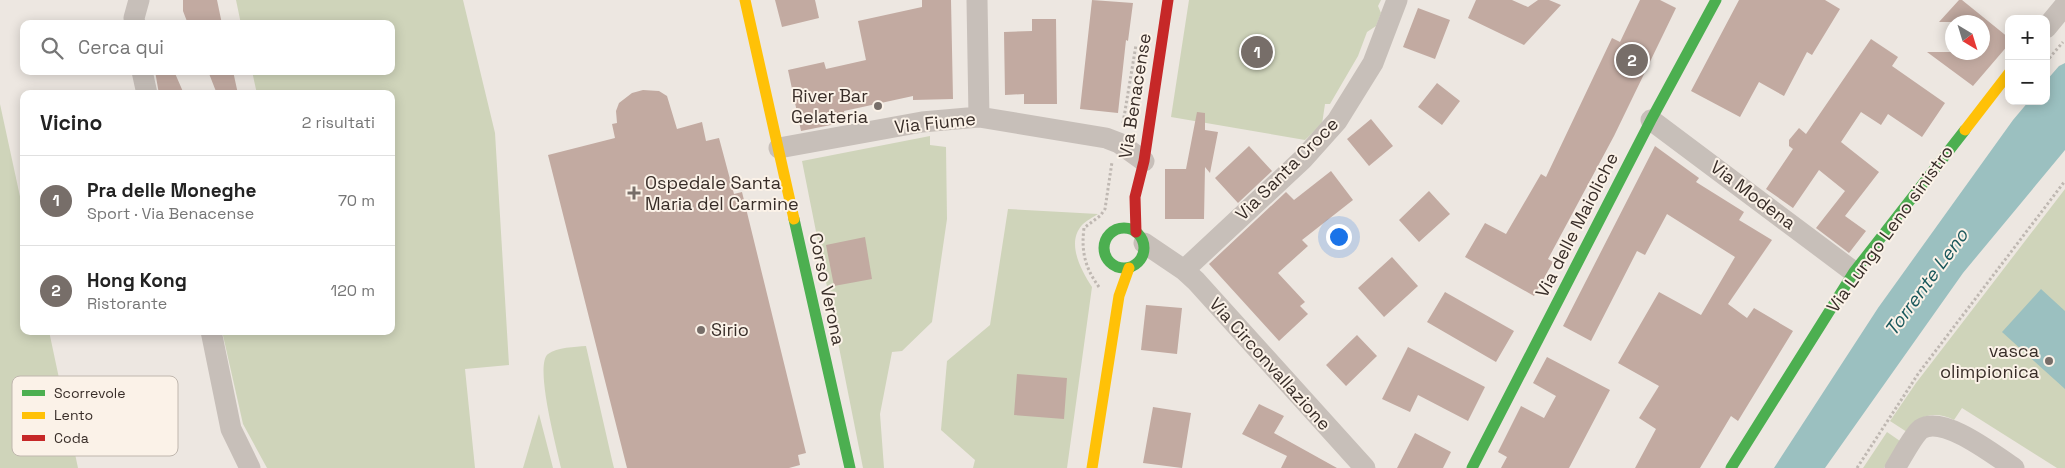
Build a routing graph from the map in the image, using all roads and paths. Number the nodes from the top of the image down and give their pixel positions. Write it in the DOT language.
graph roads {
  1 [pos="139,0"];
  2 [pos="745,0"];
  3 [pos="977,0"];
  4 [pos="1168,0"];
  5 [pos="1397,0"];
  6 [pos="1716,0"];
  7 [pos="2065,5"];
  8 [pos="134,20"];
  9 [pos="2050,23"];
  10 [pos="1137,38"];
  11 [pos="2065,40"];
  12 [pos="2048,60"];
  13 [pos="143,75"];
  14 [pos="2005,78"];
  15 [pos="146,90"];
  16 [pos="979,117"];
  17 [pos="1651,120"];
  18 [pos="1119,143"];
  19 [pos="779,148"];
  20 [pos="1144,161"];
  21 [pos="2065,181"];
  22 [pos="1135,197"];
  23 [pos="1114,230"];
  24 [pos="1137,251"];
  25 [pos="1108,261"];
  26 [pos="1178,266"];
  27 [pos="1854,272"];
  28 [pos="1101,290"];
  29 [pos="1119,296"];
  30 [pos="212,335"];
  31 [pos="250,468"];
  32 [pos="850,468"];
  33 [pos="1092,468"];
  34 [pos="1364,468"];
  35 [pos="1472,468"];
  36 [pos="1731,468"];
  37 [pos="1857,468"];
  38 [pos="1895,468"];
  39 [pos="2014,468"];
  1 -- 8 [label="street"];
  2 -- 19 [label="street, Corso Verona"];
  3 -- 16 [label="street"];
  4 -- 20 [label="street, Via Benacense"];
  5 -- 26 [label="street, Via Santa Croce"];
  6 -- 17 [label="street, Via delle Maioliche"];
  7 -- 9 [label="street"];
  10 -- 18 [label="path"];
  11 -- 12 [label="path"];
  13 -- 15 [label="street"];
  14 -- 27 [label="street, Via Lungo Leno sinistro"];
  16 -- 18 [label="street, Via Fiume"];
  16 -- 19 [label="street, Via Fiume"];
  17 -- 27 [label="street, Via Modena"];
  17 -- 35 [label="street, Via delle Maioliche"];
  18 -- 20 [label="street, Via Fiume"];
  18 -- 28 [label="path"];
  19 -- 32 [label="street, Corso Verona"];
  20 -- 22 [label="street, Via Benacense"];
  21 -- 37 [label="path"];
  22 -- 23 [label="street, Via Benacense"];
  22 -- 24 [label="street, Via Benacense"];
  23 -- 24 [label="street"];
  23 -- 25 [label="street, Via Benacense"];
  24 -- 25 [label="street"];
  24 -- 26 [label="street"];
  24 -- 29 [label="street, Via Benacense"];
  25 -- 29 [label="street, Via Benacense"];
  26 -- 34 [label="street, Via Circonvallazione"];
  27 -- 36 [label="street, Via Lungo Leno sinistro"];
  29 -- 33 [label="street, Via Benacense"];
  30 -- 31 [label="street"];
  38 -- 39 [label="street"];
}
